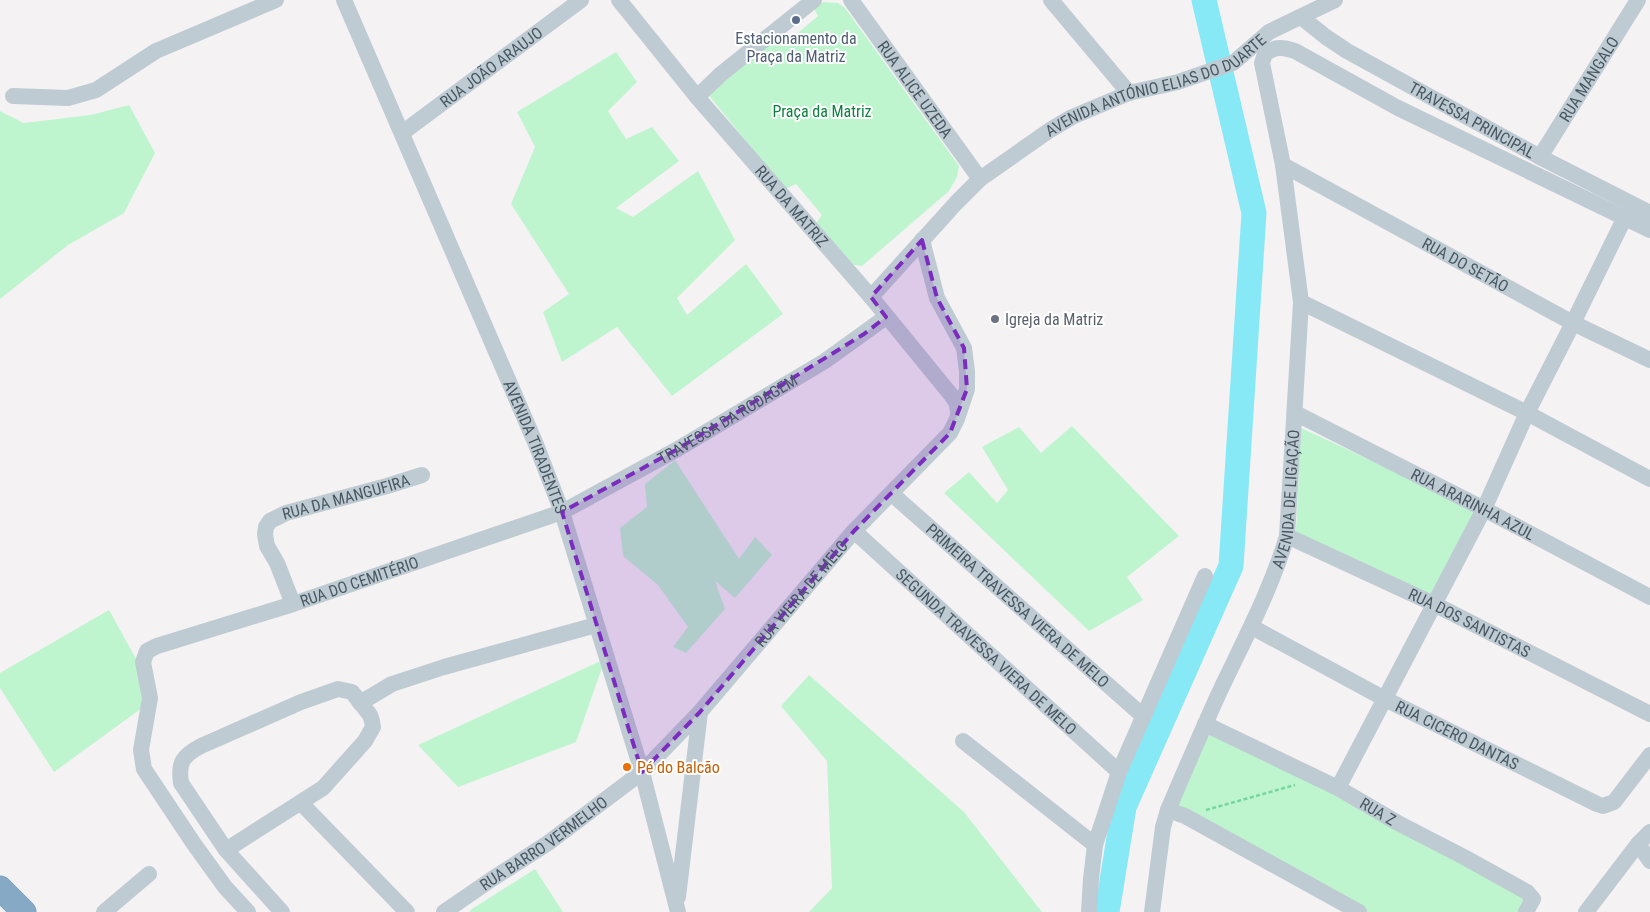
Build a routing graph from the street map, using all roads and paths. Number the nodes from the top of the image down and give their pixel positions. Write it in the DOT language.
graph roads {
  1 [pos="276,0"];
  2 [pos="344,0"];
  3 [pos="581,0"];
  4 [pos="619,0"];
  5 [pos="814,0"];
  6 [pos="851,0"];
  7 [pos="1051,0"];
  8 [pos="1335,0"];
  9 [pos="1638,0"];
  10 [pos="1301,17"];
  11 [pos="1130,93"];
  12 [pos="13,96"];
  13 [pos="697,98"];
  14 [pos="402,133"];
  15 [pos="1540,157"];
  16 [pos="1283,165"];
  17 [pos="980,179"];
  18 [pos="1650,213"];
  19 [pos="1625,217"];
  20 [pos="1650,230"];
  21 [pos="922,240"];
  22 [pos="871,297"];
  23 [pos="1302,302"];
  24 [pos="886,317"];
  25 [pos="1573,323"];
  26 [pos="1650,360"];
  27 [pos="1295,412"];
  28 [pos="1527,412"];
  29 [pos="958,413"];
  30 [pos="422,475"];
  31 [pos="1650,478"];
  32 [pos="892,494"];
  33 [pos="1484,508"];
  34 [pos="562,512"];
  35 [pos="854,531"];
  36 [pos="1287,536"];
  37 [pos="1205,576"];
  38 [pos="1650,597"];
  39 [pos="294,604"];
  40 [pos="1434,604"];
  41 [pos="596,625"];
  42 [pos="1252,627"];
  43 [pos="1384,698"];
  44 [pos="360,702"];
  45 [pos="700,712"];
  46 [pos="1650,714"];
  47 [pos="1143,716"];
  48 [pos="1205,724"];
  49 [pos="963,741"];
  50 [pos="1650,755"];
  51 [pos="642,772"];
  52 [pos="1119,772"];
  53 [pos="1318,778"];
  54 [pos="1338,788"];
  55 [pos="300,803"];
  56 [pos="1168,810"];
  57 [pos="1186,816"];
  58 [pos="1650,832"];
  59 [pos="1638,844"];
  60 [pos="1095,845"];
  61 [pos="226,850"];
  62 [pos="1650,861"];
  63 [pos="149,874"];
  64 [pos="0,888"];
  65 [pos="677,910"];
  66 [pos="24,912"];
  67 [pos="104,912"];
  68 [pos="248,912"];
  69 [pos="282,912"];
  70 [pos="407,912"];
  71 [pos="444,912"];
  72 [pos="1089,912"];
  73 [pos="1152,912"];
  74 [pos="1359,912"];
  75 [pos="1526,912"];
  76 [pos="1586,912"];
  1 -- 12 [label="street"];
  2 -- 14 [label="street, AVENIDA TIRADENTES"];
  3 -- 14 [label="street, RUA JOÃO ARAUJO"];
  4 -- 13 [label="street, RUA DA MATRIZ"];
  5 -- 13 [label="street"];
  6 -- 17 [label="street, RUA ALICE UZEDA"];
  7 -- 11 [label="street"];
  8 -- 10 [label="street, AVENIDA ANTÓNIO ELIAS DO DUARTE"];
  9 -- 15 [label="street, RUA MANGALO"];
  10 -- 11 [label="street, AVENIDA ANTÓNIO ELIAS DO DUARTE"];
  10 -- 15 [label="street, TRAVESSA PRINCIPAL"];
  11 -- 17 [label="street, AVENIDA ANTÓNIO ELIAS DO DUARTE"];
  13 -- 22 [label="street, RUA DA MATRIZ"];
  14 -- 34 [label="street, AVENIDA TIRADENTES"];
  15 -- 18 [label="street, TRAVESSA PRINCIPAL"];
  16 -- 19 [label="street, AVENIDA DE LIGAÇÃO"];
  16 -- 23 [label="street, AVENIDA DE LIGAÇÃO"];
  16 -- 25 [label="street, RUA DO SETÃO"];
  17 -- 21 [label="street"];
  19 -- 20 [label="street"];
  19 -- 25 [label="street"];
  21 -- 22 [label="street"];
  21 -- 29 [label="street"];
  22 -- 24 [label="street, RUA DA MATRIZ"];
  23 -- 27 [label="street, AVENIDA DE LIGAÇÃO"];
  23 -- 28 [label="street"];
  24 -- 29 [label="street, RUA DA MATRIZ"];
  24 -- 34 [label="street, TRAVESSA DA RODAGEM"];
  25 -- 26 [label="street, RUA DO SETÃO"];
  25 -- 28 [label="street"];
  27 -- 33 [label="street, RUA ARARINHA AZUL"];
  27 -- 36 [label="street, AVENIDA DE LIGAÇÃO"];
  28 -- 31 [label="street"];
  28 -- 33 [label="street"];
  29 -- 32 [label="street, RUA VIEIRA DE MELO"];
  30 -- 39 [label="street, RUA DA MANGUFIRA"];
  32 -- 35 [label="street, RUA VIEIRA DE MELO"];
  32 -- 47 [label="street, PRIMEIRA TRAVESSA VIERA DE MELO"];
  33 -- 38 [label="street, RUA ARARINHA AZUL"];
  33 -- 40 [label="street"];
  34 -- 39 [label="street, RUA DO CEMITÉRIO"];
  34 -- 41 [label="street, AVENIDA TIRADENTES"];
  35 -- 45 [label="street, RUA VIEIRA DE MELO"];
  35 -- 52 [label="street, SEGUNDA TRAVESSA VIERA DE MELO"];
  36 -- 40 [label="street, RUA DOS SANTISTAS"];
  36 -- 42 [label="street, AVENIDA DE LIGAÇÃO"];
  37 -- 47 [label="street"];
  39 -- 68 [label="street, RUA DO CEMITÉRIO"];
  40 -- 43 [label="street"];
  40 -- 46 [label="street, RUA DOS SANTISTAS"];
  41 -- 44 [label="street"];
  41 -- 51 [label="street, AVENIDA TIRADENTES"];
  42 -- 43 [label="street, RUA CICERO DANTAS"];
  42 -- 48 [label="street, AVENIDA DE LIGAÇÃO"];
  43 -- 50 [label="street, RUA CICERO DANTAS"];
  43 -- 54 [label="street"];
  44 -- 55 [label="street"];
  44 -- 61 [label="street"];
  45 -- 51 [label="street, RUA VIEIRA DE MELO"];
  45 -- 65 [label="street"];
  47 -- 52 [label="street"];
  48 -- 53 [label="street, RUA Z"];
  48 -- 56 [label="street, AVENIDA DE LIGAÇÃO"];
  49 -- 60 [label="street"];
  51 -- 65 [label="street, AVENIDA TIRADENTES"];
  51 -- 71 [label="street, RUA BARRO VERMELHO"];
  52 -- 60 [label="street"];
  53 -- 54 [label="street, RUA Z"];
  53 -- 57 [label="path"];
  54 -- 75 [label="street, RUA Z"];
  55 -- 61 [label="street"];
  55 -- 70 [label="street"];
  56 -- 57 [label="street"];
  56 -- 73 [label="street, AVENIDA DE LIGAÇÃO"];
  57 -- 74 [label="street"];
  58 -- 59 [label="street"];
  59 -- 62 [label="street"];
  59 -- 76 [label="street"];
  60 -- 72 [label="street"];
  61 -- 69 [label="street"];
  63 -- 67 [label="street"];
  64 -- 66 [label="highway"];
}
